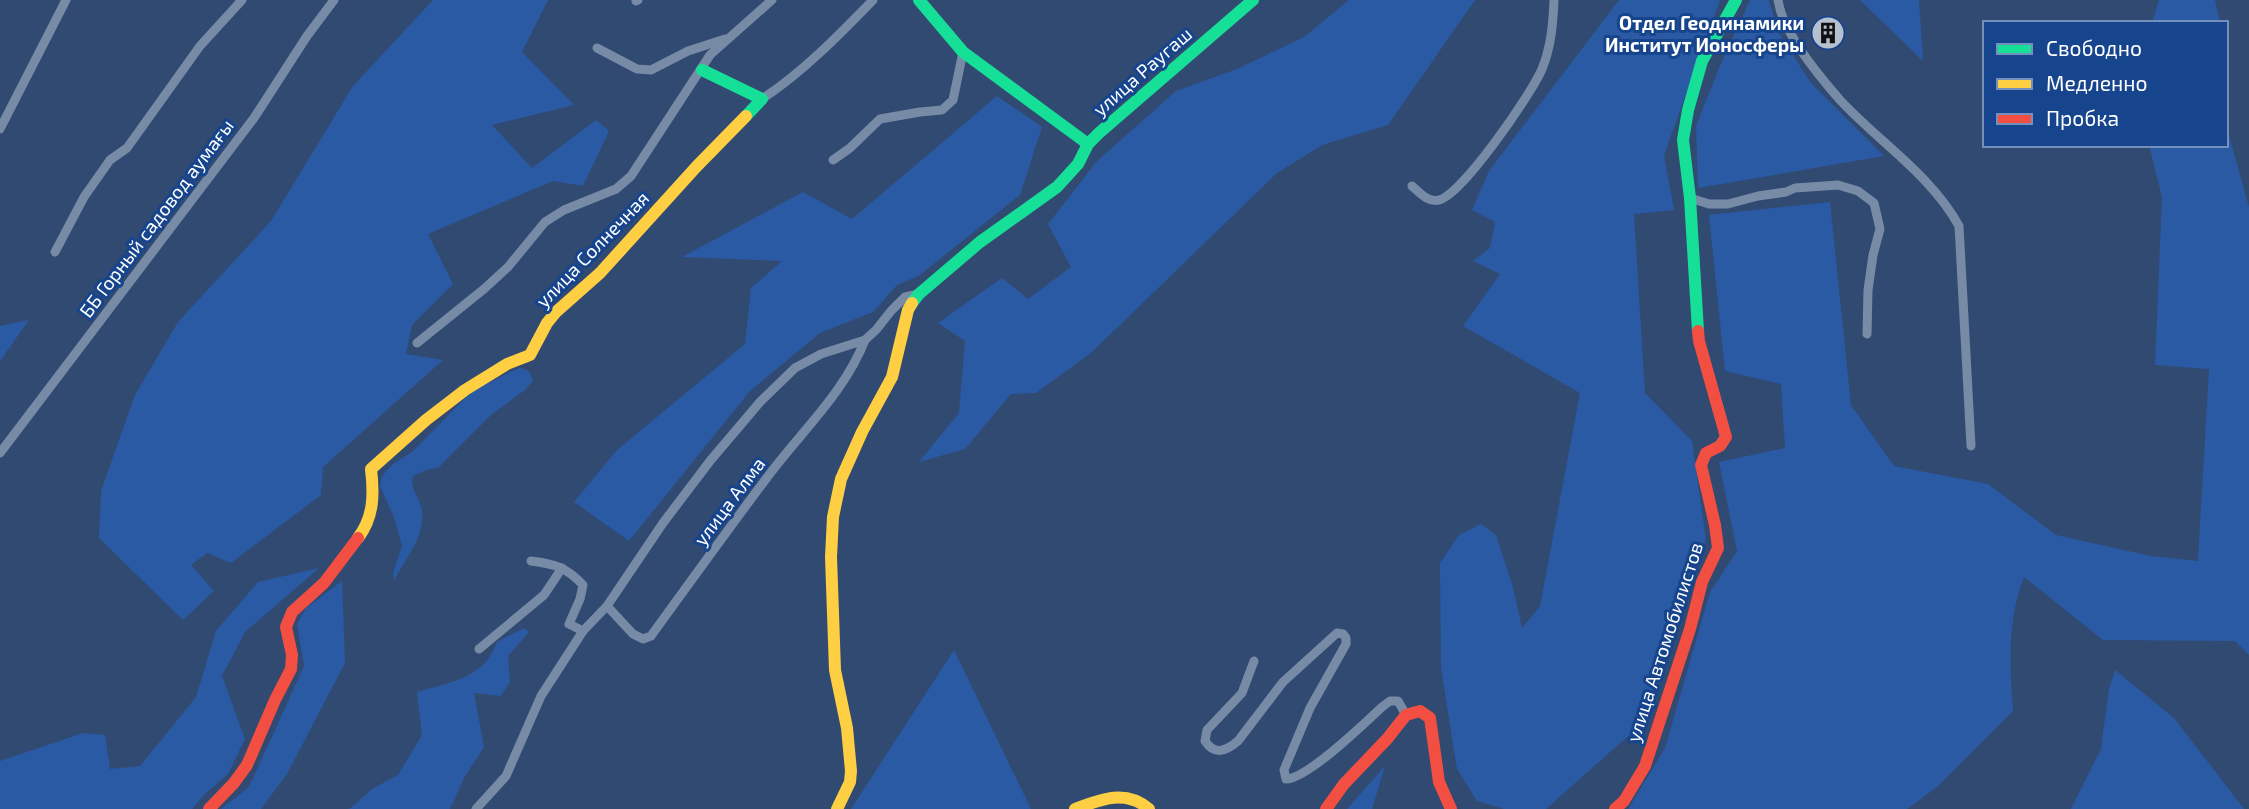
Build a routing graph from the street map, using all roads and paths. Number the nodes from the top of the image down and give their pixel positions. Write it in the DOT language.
graph roads {
  1 [pos="66,0"];
  2 [pos="243,0"];
  3 [pos="334,0"];
  4 [pos="772,0"];
  5 [pos="873,0"];
  6 [pos="919,0"];
  7 [pos="1253,0"];
  8 [pos="1554,0"];
  9 [pos="1736,0"];
  10 [pos="1777,0"];
  11 [pos="730,37"];
  12 [pos="597,48"];
  13 [pos="963,52"];
  14 [pos="702,69"];
  15 [pos="762,99"];
  16 [pos="0,129"];
  17 [pos="1088,144"];
  18 [pos="833,160"];
  19 [pos="1412,186"];
  20 [pos="1690,198"];
  21 [pos="55,252"];
  22 [pos="919,294"];
  23 [pos="1867,334"];
  24 [pos="865,340"];
  25 [pos="416,343"];
  26 [pos="1971,446"];
  27 [pos="0,453"];
  28 [pos="531,561"];
  29 [pos="562,568"];
  30 [pos="607,606"];
  31 [pos="583,631"];
  32 [pos="479,649"];
  33 [pos="1254,661"];
  34 [pos="1406,715"];
  35 [pos="209,809"];
  36 [pos="476,809"];
  37 [pos="837,809"];
  38 [pos="1075,809"];
  39 [pos="1149,809"];
  40 [pos="1326,809"];
  41 [pos="1451,809"];
  42 [pos="1615,809"];
  1 -- 16 [label="street"];
  2 -- 21 [label="street"];
  3 -- 27 [label="street, ББ Горный садовод аумағы"];
  4 -- 11 [label="street"];
  5 -- 15 [label="street"];
  6 -- 13 [label="street"];
  7 -- 17 [label="street, улица Раугаш"];
  8 -- 19 [label="street"];
  9 -- 20 [label="street, улица Автомобилистов"];
  10 -- 26 [label="street"];
  11 -- 12 [label="street"];
  11 -- 14 [label="street"];
  13 -- 17 [label="street"];
  13 -- 18 [label="street"];
  14 -- 15 [label="street"];
  14 -- 25 [label="street"];
  15 -- 35 [label="street, улица Солнечная"];
  17 -- 22 [label="street, улица Раугаш"];
  20 -- 23 [label="street"];
  20 -- 42 [label="street, улица Автомобилистов"];
  22 -- 24 [label="street"];
  22 -- 37 [label="street"];
  24 -- 30 [label="street"];
  24 -- 30 [label="street, улица Алма"];
  28 -- 29 [label="street"];
  29 -- 31 [label="street"];
  29 -- 32 [label="street"];
  30 -- 31 [label="street"];
  31 -- 36 [label="street"];
  33 -- 34 [label="street"];
  34 -- 40 [label="street"];
  34 -- 41 [label="street"];
  38 -- 39 [label="street"];
}
